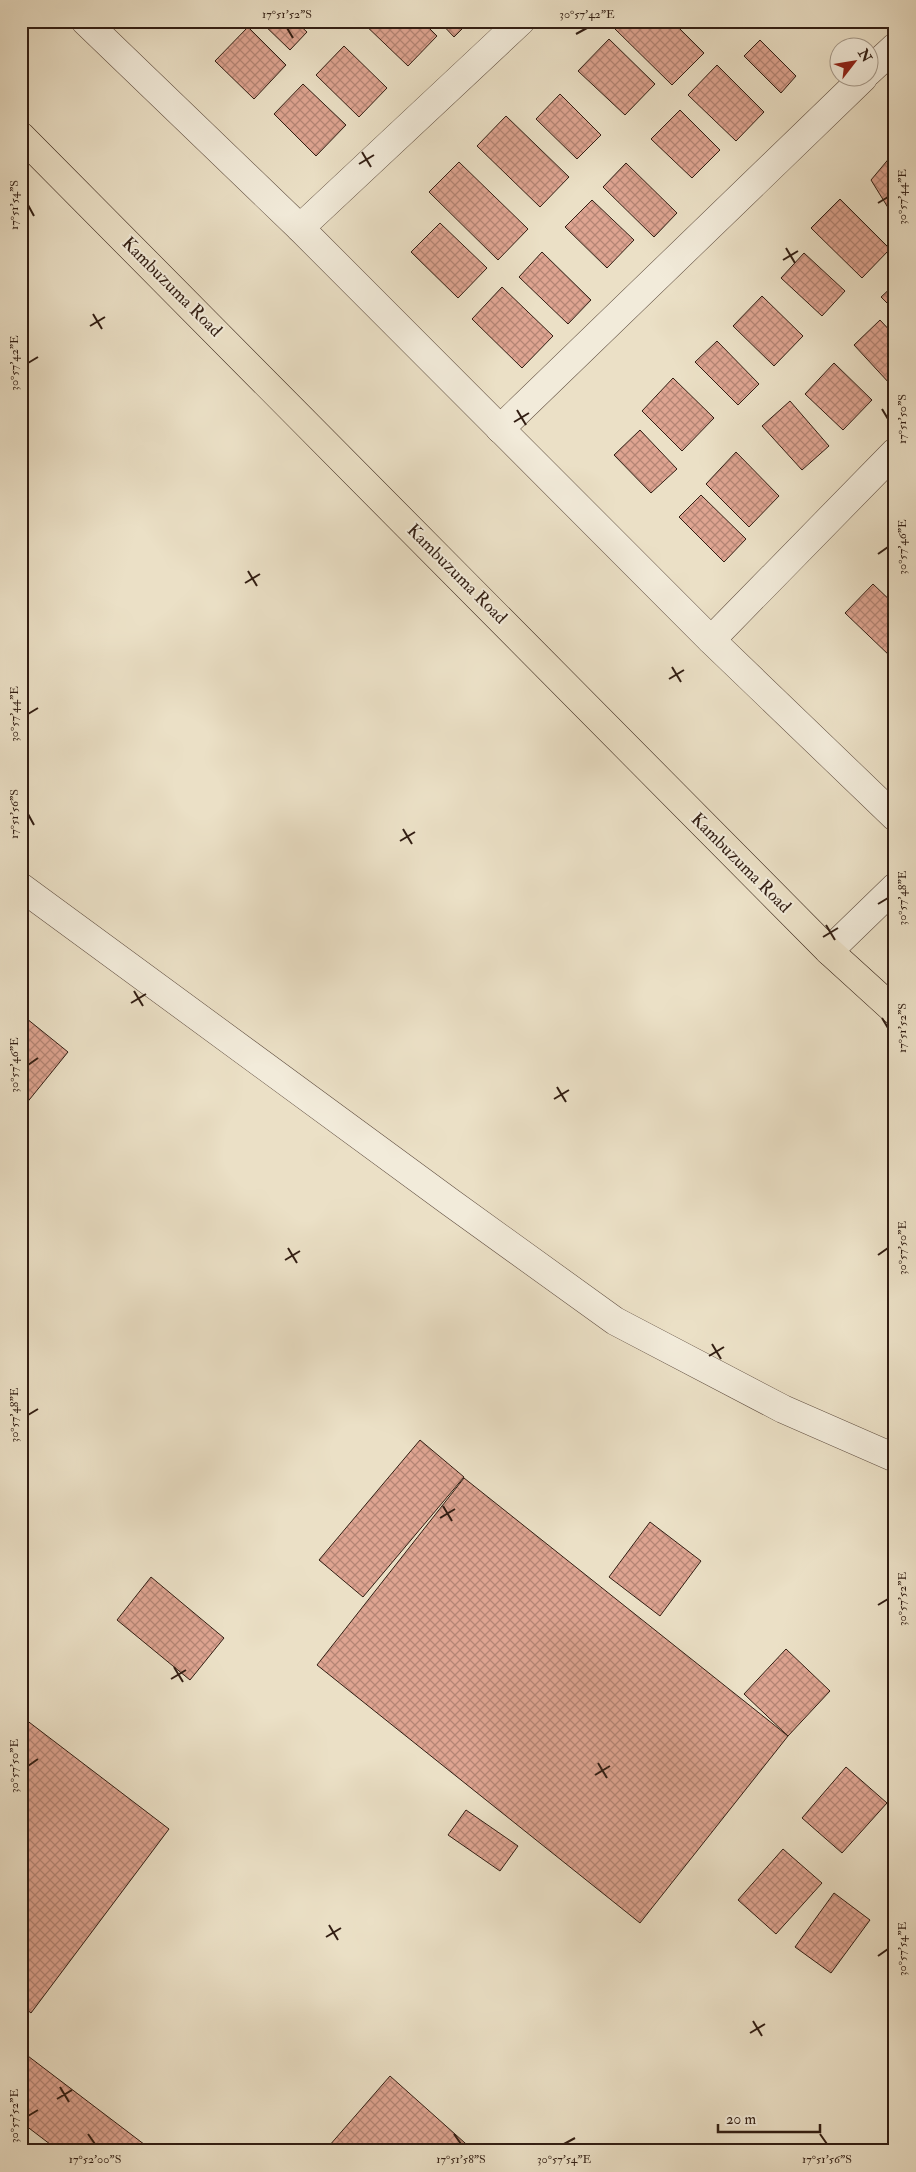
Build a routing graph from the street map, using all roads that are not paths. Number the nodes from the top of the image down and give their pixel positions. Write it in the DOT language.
graph roads {
  1 [pos="521,21"];
  2 [pos="101,27"];
  3 [pos="895,47"];
  4 [pos="878,63"];
  5 [pos="853,88"];
  6 [pos="21,136"];
  7 [pos="300,228"];
  8 [pos="500,429"];
  9 [pos="895,452"];
  10 [pos="711,640"];
  11 [pos="895,817"];
  12 [pos="21,887"];
  13 [pos="895,887"];
  14 [pos="829,952"];
  15 [pos="895,1010"];
  16 [pos="895,1458"];
  1 -- 7 [label="street"];
  2 -- 7 [label="street"];
  3 -- 4 [label="street"];
  5 -- 8 [label="street"];
  6 -- 14 [label="main road, Kambuzuma Road"];
  7 -- 8 [label="street"];
  8 -- 10 [label="street"];
  9 -- 10 [label="street"];
  10 -- 11 [label="street"];
  12 -- 16 [label="street"];
  13 -- 14 [label="street"];
  14 -- 15 [label="main road, Kambuzuma Road"];
}
